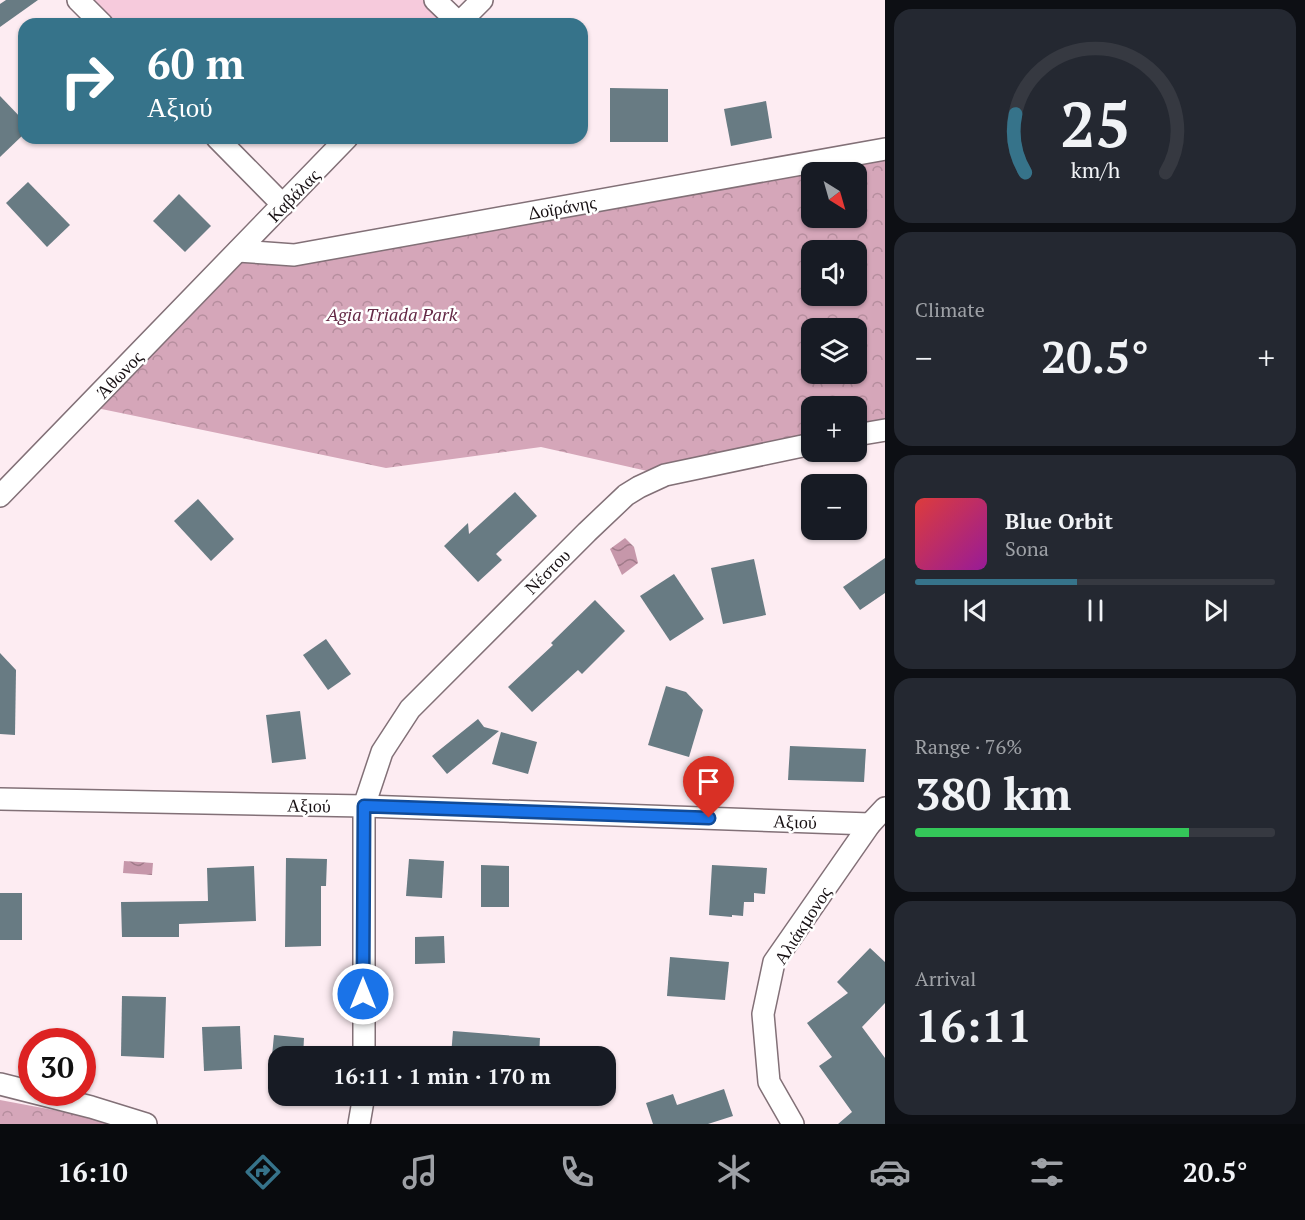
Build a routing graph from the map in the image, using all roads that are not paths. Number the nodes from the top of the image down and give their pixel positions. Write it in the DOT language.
graph roads {
  1 [pos="78,0"];
  2 [pos="435,0"];
  3 [pos="482,0"];
  4 [pos="96,18"];
  5 [pos="453,18"];
  6 [pos="463,18"];
  7 [pos="223,144"];
  8 [pos="341,144"];
  9 [pos="885,149"];
  10 [pos="283,205"];
  11 [pos="238,251"];
  12 [pos="885,429"];
  13 [pos="867,433"];
  14 [pos="801,446"];
  15 [pos="0,496"];
  16 [pos="0,799"];
  17 [pos="364,806"];
  18 [pos="885,808"];
  19 [pos="870,824"];
  20 [pos="364,1046"];
  21 [pos="0,1084"];
  22 [pos="362,1106"];
  23 [pos="146,1124"];
  24 [pos="359,1124"];
  25 [pos="793,1124"];
  1 -- 4 [label="street"];
  2 -- 5 [label="street"];
  3 -- 6 [label="street"];
  7 -- 10 [label="street"];
  8 -- 10 [label="street, Καβάλας"];
  9 -- 11 [label="street, Δοϊράνης"];
  10 -- 11 [label="street, Καβάλας"];
  11 -- 15 [label="street, Άθωνος"];
  12 -- 13 [label="street"];
  14 -- 17 [label="street, Νέστου"];
  16 -- 17 [label="street, Αξιού"];
  17 -- 19 [label="street, Αξιού"];
  17 -- 20 [label="street, Νέστου"];
  18 -- 19 [label="street, Αλιάκμονος"];
  19 -- 25 [label="street, Αλιάκμονος"];
  21 -- 23 [label="street"];
  22 -- 24 [label="street"];
}
